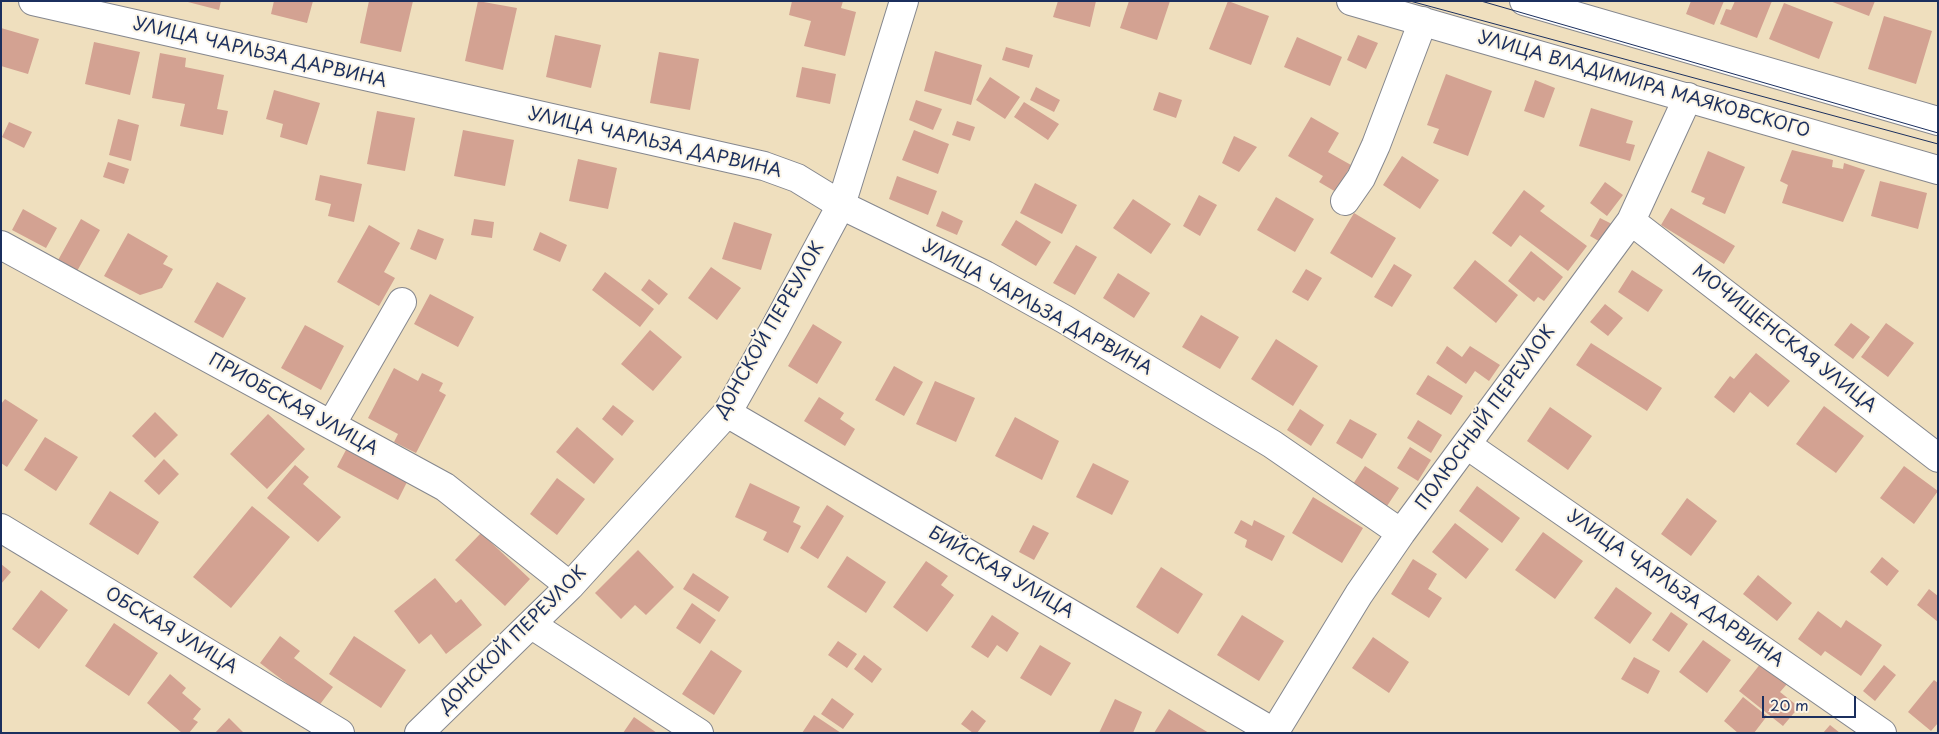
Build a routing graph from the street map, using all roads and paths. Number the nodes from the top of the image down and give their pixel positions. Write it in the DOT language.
graph roads {
  1 [pos="33,1"];
  2 [pos="904,1"];
  3 [pos="1351,1"];
  4 [pos="1524,1"];
  5 [pos="1423,21"];
  6 [pos="1688,97"];
  7 [pos="1938,121"];
  8 [pos="1938,170"];
  9 [pos="1346,201"];
  10 [pos="841,204"];
  11 [pos="1631,221"];
  12 [pos="1,245"];
  13 [pos="402,302"];
  14 [pos="726,413"];
  15 [pos="331,425"];
  16 [pos="1467,445"];
  17 [pos="1938,458"];
  18 [pos="1,528"];
  19 [pos="1401,533"];
  20 [pos="570,586"];
  21 [pos="532,625"];
  22 [pos="340,733"];
  23 [pos="419,733"];
  24 [pos="699,733"];
  25 [pos="1274,733"];
  26 [pos="1882,733"];
  1 -- 10 [label="street, УЛИЦА ЧАРЛЬЗА ДАРВИНА"];
  2 -- 10 [label="street, ДОНСКОЙ ПЕРЕУЛОК"];
  3 -- 5 [label="street, УЛИЦА ВЛАДИМИРА МАЯКОВСКОГО"];
  4 -- 7 [label="street"];
  5 -- 6 [label="street, УЛИЦА ВЛАДИМИРА МАЯКОВСКОГО"];
  5 -- 9 [label="street"];
  6 -- 8 [label="street, УЛИЦА ВЛАДИМИРА МАЯКОВСКОГО"];
  6 -- 11 [label="street, ПОЛЮСНЫЙ ПЕРЕУЛОК"];
  10 -- 14 [label="street, ДОНСКОЙ ПЕРЕУЛОК"];
  10 -- 19 [label="street, УЛИЦА ЧАРЛЬЗА ДАРВИНА"];
  11 -- 16 [label="street, ПОЛЮСНЫЙ ПЕРЕУЛОК"];
  11 -- 17 [label="street, МОЧИЩЕНСКАЯ УЛИЦА"];
  12 -- 15 [label="street, ПРИОБСКАЯ УЛИЦА"];
  13 -- 15 [label="street"];
  14 -- 20 [label="street, ДОНСКОЙ ПЕРЕУЛОК"];
  14 -- 25 [label="street, БИЙСКАЯ УЛИЦА"];
  15 -- 20 [label="street, ПРИОБСКАЯ УЛИЦА"];
  16 -- 19 [label="street, ПОЛЮСНЫЙ ПЕРЕУЛОК"];
  16 -- 26 [label="street, УЛИЦА ЧАРЛЬЗА ДАРВИНА"];
  18 -- 22 [label="street, ОБСКАЯ УЛИЦА"];
  19 -- 25 [label="street, ПОЛЮСНЫЙ ПЕРЕУЛОК"];
  20 -- 21 [label="street, ДОНСКОЙ ПЕРЕУЛОК"];
  21 -- 23 [label="street, ДОНСКОЙ ПЕРЕУЛОК"];
  21 -- 24 [label="street"];
}
